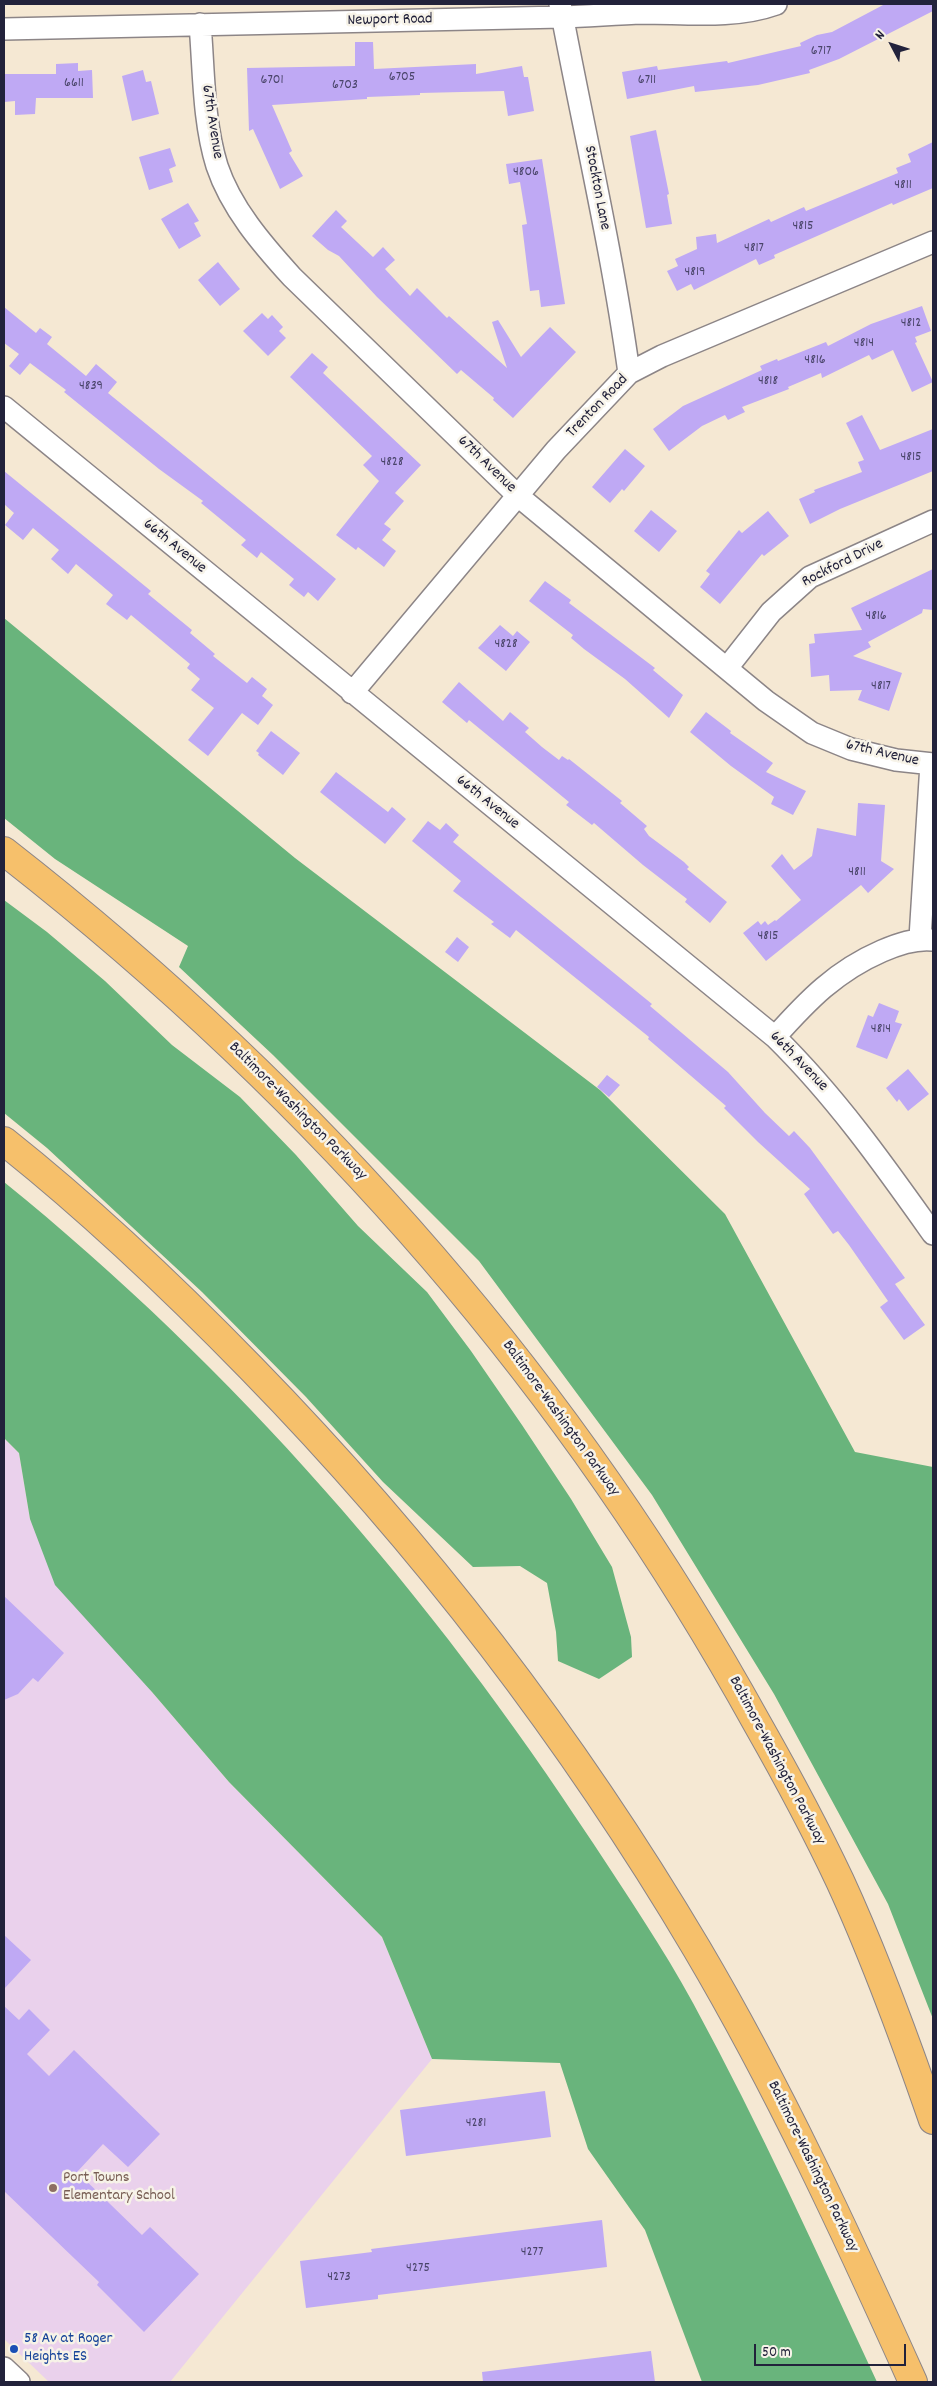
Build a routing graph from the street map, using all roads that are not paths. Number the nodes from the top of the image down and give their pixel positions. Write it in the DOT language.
graph roads {
  1 [pos="776,4"];
  2 [pos="561,11"];
  3 [pos="200,24"];
  4 [pos="4,29"];
  5 [pos="933,242"];
  6 [pos="629,373"];
  7 [pos="4,407"];
  8 [pos="517,495"];
  9 [pos="933,522"];
  10 [pos="727,668"];
  11 [pos="352,692"];
  12 [pos="932,764"];
  13 [pos="4,851"];
  14 [pos="927,939"];
  15 [pos="775,1037"];
  16 [pos="4,1140"];
  17 [pos="933,1234"];
  18 [pos="933,2120"];
  19 [pos="4,2368"];
  20 [pos="19,2382"];
  21 [pos="913,2382"];
  1 -- 2 [label="street, Newport Road"];
  2 -- 3 [label="street, Newport Road"];
  2 -- 6 [label="street, Stockton Lane"];
  3 -- 4 [label="street, Newport Road"];
  3 -- 8 [label="street, 67th Avenue"];
  5 -- 6 [label="street, Trenton Road"];
  6 -- 8 [label="street, Trenton Road"];
  7 -- 11 [label="street, 66th Avenue"];
  8 -- 10 [label="street, 67th Avenue"];
  8 -- 11 [label="street, Trenton Road"];
  9 -- 10 [label="street, Rockford Drive"];
  10 -- 12 [label="street, 67th Avenue"];
  11 -- 15 [label="street, 66th Avenue"];
  12 -- 14 [label="street"];
  13 -- 18 [label="highway, Baltimore-Washington Parkway"];
  14 -- 15 [label="street"];
  15 -- 17 [label="street, 66th Avenue"];
  16 -- 21 [label="highway, Baltimore-Washington Parkway"];
  19 -- 20 [label="street"];
}
